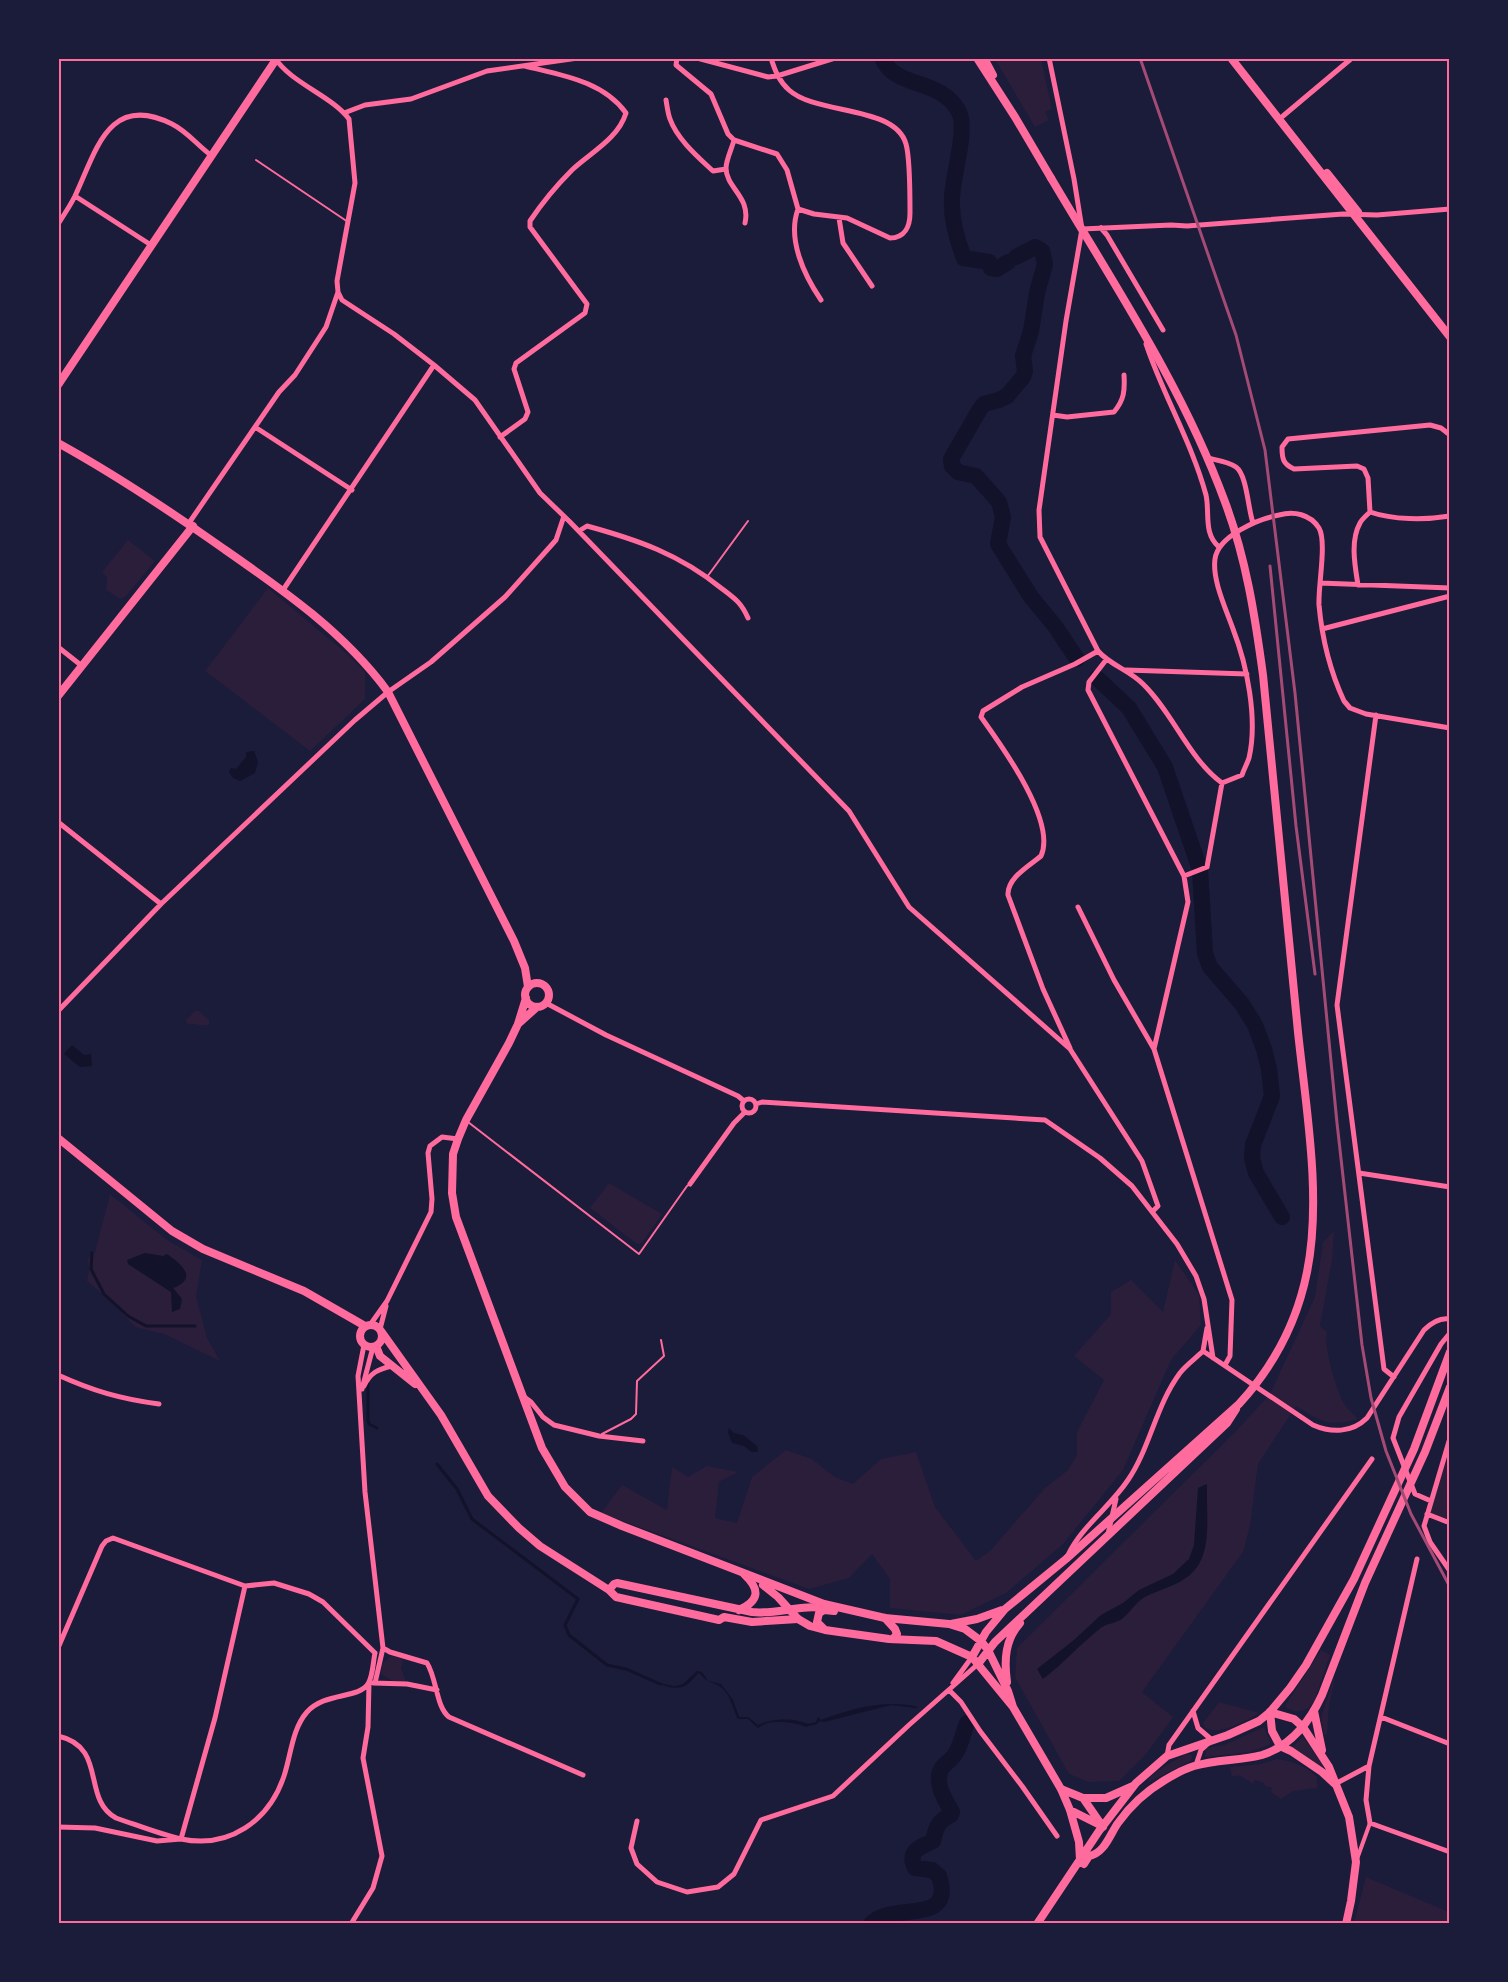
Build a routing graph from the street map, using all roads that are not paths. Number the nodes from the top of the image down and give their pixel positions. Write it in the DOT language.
graph roads {
  1 [pos="578,58"];
  2 [pos="677,58"];
  3 [pos="697,58"];
  4 [pos="771,58"];
  5 [pos="835,58"];
  6 [pos="977,58"];
  7 [pos="984,58"];
  8 [pos="1049,58"];
  9 [pos="1231,58"];
  10 [pos="1238,58"];
  11 [pos="1352,58"];
  12 [pos="276,59"];
  13 [pos="525,66"];
  14 [pos="777,76"];
  15 [pos="666,100"];
  16 [pos="344,113"];
  17 [pos="1282,116"];
  18 [pos="1016,117"];
  19 [pos="734,140"];
  20 [pos="212,156"];
  21 [pos="256,160"];
  22 [pos="726,169"];
  23 [pos="1075,188"];
  24 [pos="1061,195"];
  25 [pos="75,196"];
  26 [pos="798,209"];
  27 [pos="1449,209"];
  28 [pos="1352,214"];
  29 [pos="839,218"];
  30 [pos="348,222"];
  31 [pos="745,223"];
  32 [pos="58,224"];
  33 [pos="1101,228"];
  34 [pos="1082,229"];
  35 [pos="151,245"];
  36 [pos="872,286"];
  37 [pos="338,292"];
  38 [pos="821,300"];
  39 [pos="1449,328"];
  40 [pos="1163,330"];
  41 [pos="1143,334"];
  42 [pos="1449,337"];
  43 [pos="434,365"];
  44 [pos="1124,375"];
  45 [pos="58,385"];
  46 [pos="1053,415"];
  47 [pos="255,427"];
  48 [pos="1449,435"];
  49 [pos="500,437"];
  50 [pos="58,444"];
  51 [pos="1208,458"];
  52 [pos="352,490"];
  53 [pos="1370,512"];
  54 [pos="564,516"];
  55 [pos="1449,516"];
  56 [pos="748,521"];
  57 [pos="1254,523"];
  58 [pos="191,525"];
  59 [pos="579,531"];
  60 [pos="1219,547"];
  61 [pos="707,576"];
  62 [pos="1320,583"];
  63 [pos="1358,585"];
  64 [pos="1449,588"];
  65 [pos="283,590"];
  66 [pos="1449,596"];
  67 [pos="748,618"];
  68 [pos="1322,629"];
  69 [pos="58,647"];
  70 [pos="1095,653"];
  71 [pos="1106,660"];
  72 [pos="82,666"];
  73 [pos="1126,670"];
  74 [pos="1246,674"];
  75 [pos="388,693"];
  76 [pos="58,696"];
  77 [pos="1376,715"];
  78 [pos="1449,728"];
  79 [pos="1222,783"];
  80 [pos="58,822"];
  81 [pos="1184,876"];
  82 [pos="161,904"];
  83 [pos="1078,907"];
  84 [pos="525,968"];
  85 [pos="539,983"];
  86 [pos="528,987"];
  87 [pos="526,998"];
  88 [pos="546,1002"];
  89 [pos="537,1007"];
  90 [pos="58,1011"];
  91 [pos="518,1024"];
  92 [pos="1070,1049"];
  93 [pos="1154,1049"];
  94 [pos="744,1101"];
  95 [pos="756,1104"];
  96 [pos="745,1112"];
  97 [pos="466,1120"];
  98 [pos="58,1138"];
  99 [pos="458,1139"];
  100 [pos="1359,1173"];
  101 [pos="690,1184"];
  102 [pos="1449,1187"];
  103 [pos="1152,1211"];
  104 [pos="387,1301"];
  105 [pos="1449,1319"];
  106 [pos="1208,1323"];
  107 [pos="365,1328"];
  108 [pos="380,1330"];
  109 [pos="1449,1333"];
  110 [pos="661,1340"];
  111 [pos="364,1345"];
  112 [pos="375,1347"];
  113 [pos="1203,1351"];
  114 [pos="1449,1352"];
  115 [pos="1214,1358"];
  116 [pos="1225,1365"];
  117 [pos="392,1366"];
  118 [pos="58,1375"];
  119 [pos="1394,1377"];
  120 [pos="1255,1387"];
  121 [pos="1449,1387"];
  122 [pos="421,1389"];
  123 [pos="522,1395"];
  124 [pos="360,1400"];
  125 [pos="159,1404"];
  126 [pos="1239,1404"];
  127 [pos="599,1436"];
  128 [pos="1449,1438"];
  129 [pos="643,1441"];
  130 [pos="1449,1446"];
  131 [pos="1372,1459"];
  132 [pos="1116,1497"];
  133 [pos="1431,1501"];
  134 [pos="1427,1514"];
  135 [pos="1112,1518"];
  136 [pos="1449,1524"];
  137 [pos="1108,1536"];
  138 [pos="1066,1559"];
  139 [pos="1417,1559"];
  140 [pos="1449,1571"];
  141 [pos="744,1574"];
  142 [pos="245,1586"];
  143 [pos="611,1587"];
  144 [pos="1049,1593"];
  145 [pos="719,1606"];
  146 [pos="1005,1609"];
  147 [pos="739,1610"];
  148 [pos="789,1610"];
  149 [pos="830,1610"];
  150 [pos="724,1617"];
  151 [pos="885,1618"];
  152 [pos="798,1619"];
  153 [pos="950,1624"];
  154 [pos="825,1630"];
  155 [pos="893,1639"];
  156 [pos="981,1641"];
  157 [pos="58,1648"];
  158 [pos="383,1648"];
  159 [pos="988,1650"];
  160 [pos="375,1653"];
  161 [pos="972,1657"];
  162 [pos="978,1664"];
  163 [pos="372,1683"];
  164 [pos="437,1690"];
  165 [pos="949,1690"];
  166 [pos="1008,1691"];
  167 [pos="1013,1707"];
  168 [pos="1193,1711"];
  169 [pos="1314,1711"];
  170 [pos="1270,1712"];
  171 [pos="1381,1717"];
  172 [pos="1303,1727"];
  173 [pos="58,1736"];
  174 [pos="1212,1740"];
  175 [pos="1449,1744"];
  176 [pos="1280,1746"];
  177 [pos="1322,1755"];
  178 [pos="1167,1756"];
  179 [pos="1196,1765"];
  180 [pos="1370,1766"];
  181 [pos="584,1775"];
  182 [pos="1335,1784"];
  183 [pos="1133,1786"];
  184 [pos="1061,1789"];
  185 [pos="1083,1798"];
  186 [pos="1070,1810"];
  187 [pos="637,1821"];
  188 [pos="1118,1822"];
  189 [pos="1370,1823"];
  190 [pos="58,1827"];
  191 [pos="1103,1827"];
  192 [pos="1057,1836"];
  193 [pos="182,1839"];
  194 [pos="1449,1852"];
  195 [pos="1089,1856"];
  196 [pos="1080,1862"];
  197 [pos="1356,1862"];
  198 [pos="351,1923"];
  199 [pos="1037,1923"];
  200 [pos="1043,1923"];
  201 [pos="1346,1923"];
  1 -- 13 [label="street"];
  2 -- 19 [label="street"];
  3 -- 14 [label="street"];
  4 -- 14 [label="street"];
  5 -- 14 [label="street"];
  6 -- 18 [label="main road"];
  7 -- 18 [label="main road"];
  8 -- 23 [label="street"];
  9 -- 28 [label="main road"];
  10 -- 17 [label="main road"];
  11 -- 17 [label="street"];
  12 -- 16 [label="street"];
  12 -- 20 [label="main road"];
  13 -- 16 [label="street"];
  13 -- 49 [label="street"];
  14 -- 29 [label="street"];
  15 -- 22 [label="street"];
  16 -- 30 [label="street"];
  17 -- 28 [label="main road"];
  18 -- 24 [label="main road"];
  19 -- 22 [label="street"];
  19 -- 26 [label="street"];
  20 -- 25 [label="street"];
  20 -- 35 [label="main road"];
  21 -- 30 [label="lane"];
  22 -- 31 [label="street"];
  23 -- 24 [label="street"];
  23 -- 34 [label="street"];
  24 -- 34 [label="main road"];
  25 -- 32 [label="street"];
  25 -- 35 [label="street"];
  26 -- 29 [label="street"];
  26 -- 38 [label="street"];
  27 -- 28 [label="street"];
  28 -- 33 [label="street"];
  28 -- 39 [label="main road"];
  28 -- 42 [label="main road"];
  29 -- 36 [label="street"];
  30 -- 37 [label="street"];
  33 -- 34 [label="street"];
  33 -- 40 [label="street"];
  34 -- 41 [label="main road"];
  34 -- 46 [label="street"];
  35 -- 45 [label="main road"];
  37 -- 43 [label="street"];
  37 -- 47 [label="street"];
  41 -- 51 [label="main road"];
  41 -- 60 [label="street"];
  43 -- 49 [label="street"];
  43 -- 52 [label="street"];
  44 -- 46 [label="street"];
  46 -- 70 [label="street"];
  47 -- 52 [label="street"];
  47 -- 58 [label="street"];
  48 -- 53 [label="street"];
  49 -- 54 [label="street"];
  50 -- 58 [label="main road"];
  51 -- 57 [label="street"];
  51 -- 120 [label="main road"];
  52 -- 65 [label="street"];
  53 -- 55 [label="street"];
  53 -- 63 [label="street"];
  54 -- 59 [label="street"];
  54 -- 75 [label="street"];
  56 -- 61 [label="lane"];
  57 -- 60 [label="street"];
  57 -- 62 [label="street"];
  58 -- 65 [label="main road"];
  58 -- 72 [label="main road"];
  59 -- 61 [label="street"];
  59 -- 92 [label="street"];
  60 -- 74 [label="street"];
  61 -- 67 [label="street"];
  62 -- 63 [label="street"];
  62 -- 68 [label="street"];
  63 -- 64 [label="street"];
  65 -- 75 [label="main road"];
  66 -- 68 [label="street"];
  68 -- 77 [label="street"];
  69 -- 72 [label="street"];
  70 -- 71 [label="street"];
  70 -- 92 [label="street"];
  71 -- 73 [label="street"];
  71 -- 81 [label="street"];
  72 -- 76 [label="main road"];
  73 -- 74 [label="street"];
  73 -- 79 [label="street"];
  74 -- 79 [label="street"];
  75 -- 82 [label="street"];
  75 -- 84 [label="main road"];
  77 -- 78 [label="street"];
  77 -- 100 [label="street"];
  79 -- 81 [label="street"];
  80 -- 82 [label="street"];
  81 -- 93 [label="street"];
  82 -- 90 [label="street"];
  83 -- 93 [label="street"];
  84 -- 85 [label="main road"];
  84 -- 86 [label="main road"];
  85 -- 86 [label="main road"];
  85 -- 88 [label="main road"];
  86 -- 87 [label="main road"];
  87 -- 89 [label="main road"];
  87 -- 91 [label="main road"];
  88 -- 89 [label="main road"];
  88 -- 94 [label="street"];
  89 -- 91 [label="main road"];
  91 -- 97 [label="main road"];
  92 -- 103 [label="street"];
  93 -- 116 [label="street"];
  94 -- 95 [label="street"];
  94 -- 96 [label="street"];
  95 -- 96 [label="street"];
  95 -- 103 [label="street"];
  96 -- 101 [label="street"];
  97 -- 99 [label="main road"];
  97 -- 101 [label="lane"];
  98 -- 107 [label="main road"];
  99 -- 104 [label="street"];
  99 -- 123 [label="main road"];
  100 -- 102 [label="street"];
  100 -- 119 [label="street"];
  103 -- 106 [label="street"];
  104 -- 107 [label="street"];
  104 -- 108 [label="street"];
  105 -- 119 [label="street"];
  106 -- 113 [label="street"];
  106 -- 115 [label="street"];
  107 -- 108 [label="main road"];
  107 -- 111 [label="main road"];
  108 -- 112 [label="main road"];
  108 -- 122 [label="main road"];
  109 -- 133 [label="street"];
  110 -- 127 [label="lane"];
  111 -- 112 [label="main road"];
  111 -- 124 [label="street"];
  112 -- 117 [label="main road"];
  112 -- 124 [label="street"];
  113 -- 115 [label="street"];
  113 -- 132 [label="street"];
  114 -- 170 [label="main road"];
  115 -- 116 [label="street"];
  116 -- 120 [label="street"];
  117 -- 122 [label="main road"];
  117 -- 124 [label="street"];
  118 -- 125 [label="street"];
  119 -- 120 [label="street"];
  120 -- 126 [label="main road"];
  121 -- 169 [label="main road"];
  122 -- 143 [label="main road"];
  123 -- 127 [label="street"];
  123 -- 141 [label="main road"];
  124 -- 158 [label="street"];
  126 -- 135 [label="main road"];
  126 -- 137 [label="main road"];
  127 -- 129 [label="street"];
  128 -- 130 [label="street"];
  130 -- 133 [label="street"];
  131 -- 168 [label="street"];
  132 -- 135 [label="street"];
  132 -- 138 [label="street"];
  133 -- 134 [label="street"];
  134 -- 136 [label="street"];
  134 -- 140 [label="street"];
  135 -- 137 [label="street"];
  135 -- 138 [label="main road"];
  137 -- 144 [label="main road"];
  138 -- 146 [label="main road"];
  139 -- 171 [label="street"];
  141 -- 147 [label="main road"];
  141 -- 148 [label="main road"];
  141 -- 151 [label="main road"];
  142 -- 157 [label="street"];
  142 -- 160 [label="street"];
  142 -- 193 [label="street"];
  143 -- 145 [label="main road"];
  143 -- 150 [label="main road"];
  144 -- 159 [label="main road"];
  144 -- 166 [label="main road"];
  145 -- 147 [label="main road"];
  145 -- 150 [label="main road"];
  146 -- 153 [label="main road"];
  146 -- 156 [label="main road"];
  147 -- 148 [label="main road"];
  148 -- 149 [label="main road"];
  148 -- 152 [label="main road"];
  149 -- 151 [label="main road"];
  149 -- 154 [label="main road"];
  150 -- 152 [label="main road"];
  151 -- 153 [label="main road"];
  151 -- 155 [label="main road"];
  152 -- 154 [label="main road"];
  153 -- 156 [label="main road"];
  154 -- 155 [label="main road"];
  155 -- 161 [label="main road"];
  156 -- 159 [label="main road"];
  156 -- 161 [label="main road"];
  158 -- 160 [label="street"];
  158 -- 163 [label="street"];
  158 -- 164 [label="street"];
  159 -- 162 [label="main road"];
  159 -- 166 [label="main road"];
  160 -- 163 [label="street"];
  161 -- 162 [label="main road"];
  161 -- 165 [label="street"];
  162 -- 165 [label="street"];
  162 -- 167 [label="main road"];
  163 -- 164 [label="street"];
  163 -- 193 [label="street"];
  163 -- 198 [label="street"];
  164 -- 181 [label="street"];
  165 -- 187 [label="street"];
  165 -- 192 [label="street"];
  166 -- 167 [label="main road"];
  167 -- 184 [label="main road"];
  168 -- 174 [label="street"];
  168 -- 178 [label="street"];
  169 -- 172 [label="main road"];
  169 -- 177 [label="main road"];
  170 -- 172 [label="main road"];
  170 -- 174 [label="main road"];
  170 -- 176 [label="main road"];
  171 -- 175 [label="street"];
  171 -- 180 [label="street"];
  172 -- 176 [label="main road"];
  172 -- 177 [label="main road"];
  173 -- 193 [label="street"];
  174 -- 178 [label="main road"];
  174 -- 179 [label="street"];
  176 -- 179 [label="main road"];
  176 -- 182 [label="main road"];
  177 -- 182 [label="main road"];
  178 -- 183 [label="main road"];
  179 -- 188 [label="main road"];
  180 -- 182 [label="street"];
  180 -- 189 [label="street"];
  182 -- 197 [label="main road"];
  183 -- 185 [label="main road"];
  183 -- 191 [label="main road"];
  184 -- 185 [label="main road"];
  184 -- 186 [label="main road"];
  185 -- 191 [label="main road"];
  186 -- 191 [label="main road"];
  186 -- 196 [label="main road"];
  188 -- 191 [label="main road"];
  188 -- 195 [label="main road"];
  189 -- 194 [label="street"];
  189 -- 197 [label="street"];
  190 -- 193 [label="street"];
  191 -- 195 [label="main road"];
  191 -- 196 [label="main road"];
  195 -- 200 [label="main road"];
  196 -- 199 [label="main road"];
  197 -- 201 [label="main road"];
}
